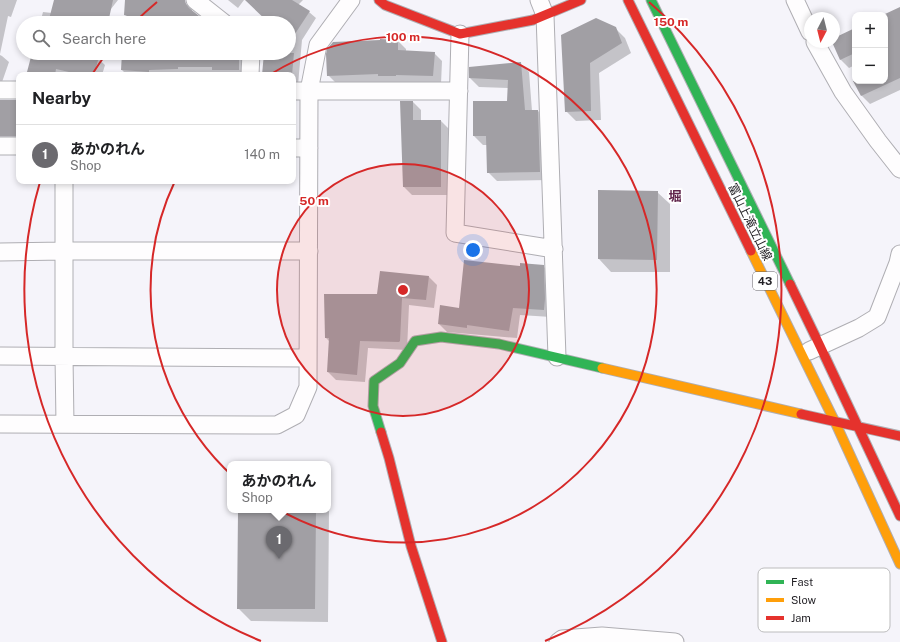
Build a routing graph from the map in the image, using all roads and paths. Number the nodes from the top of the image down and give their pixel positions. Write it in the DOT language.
graph roads {
  1 [pos="194,0"];
  2 [pos="351,0"];
  3 [pos="379,0"];
  4 [pos="581,0"];
  5 [pos="628,0"];
  6 [pos="651,0"];
  7 [pos="795,0"];
  8 [pos="542,8"];
  9 [pos="215,16"];
  10 [pos="804,19"];
  11 [pos="460,34"];
  12 [pos="818,48"];
  13 [pos="251,60"];
  14 [pos="250,72"];
  15 [pos="0,90"];
  16 [pos="16,90"];
  17 [pos="301,91"];
  18 [pos="459,91"];
  19 [pos="0,146"];
  20 [pos="16,146"];
  21 [pos="301,148"];
  22 [pos="900,169"];
  23 [pos="64,184"];
  24 [pos="554,249"];
  25 [pos="64,251"];
  26 [pos="309,251"];
  27 [pos="0,252"];
  28 [pos="900,254"];
  29 [pos="820,346"];
  30 [pos="801,355"];
  31 [pos="0,356"];
  32 [pos="64,356"];
  33 [pos="557,357"];
  34 [pos="308,358"];
  35 [pos="835,422"];
  36 [pos="0,424"];
  37 [pos="64,424"];
  38 [pos="858,426"];
  39 [pos="900,436"];
  40 [pos="900,516"];
  41 [pos="900,564"];
  42 [pos="442,642"];
  43 [pos="558,642"];
  44 [pos="675,642"];
  1 -- 9 [label="street"];
  2 -- 17 [label="street"];
  3 -- 11 [label="main road"];
  4 -- 8 [label="main road"];
  5 -- 30 [label="main road, 富山上滝立山線 / 43"];
  6 -- 29 [label="main road, 富山上滝立山線 / 43"];
  7 -- 10 [label="street"];
  8 -- 11 [label="main road"];
  8 -- 24 [label="street"];
  11 -- 18 [label="street"];
  12 -- 22 [label="street"];
  13 -- 14 [label="street"];
  15 -- 16 [label="street"];
  17 -- 18 [label="street"];
  17 -- 21 [label="street"];
  18 -- 24 [label="street"];
  19 -- 20 [label="street"];
  21 -- 26 [label="street"];
  23 -- 25 [label="street"];
  24 -- 33 [label="street"];
  25 -- 26 [label="street"];
  25 -- 27 [label="street"];
  25 -- 32 [label="street"];
  26 -- 34 [label="street"];
  28 -- 29 [label="street"];
  29 -- 30 [label="street"];
  29 -- 38 [label="main road, 富山上滝立山線 / 43"];
  30 -- 35 [label="main road, 富山上滝立山線 / 43"];
  31 -- 32 [label="street"];
  32 -- 34 [label="street"];
  32 -- 37 [label="street"];
  33 -- 35 [label="main road"];
  33 -- 42 [label="main road"];
  34 -- 37 [label="street"];
  35 -- 38 [label="main road"];
  35 -- 41 [label="main road, 富山上滝立山線 / 43"];
  36 -- 37 [label="street"];
  38 -- 39 [label="main road"];
  38 -- 40 [label="main road, 富山上滝立山線 / 43"];
  43 -- 44 [label="street"];
}
